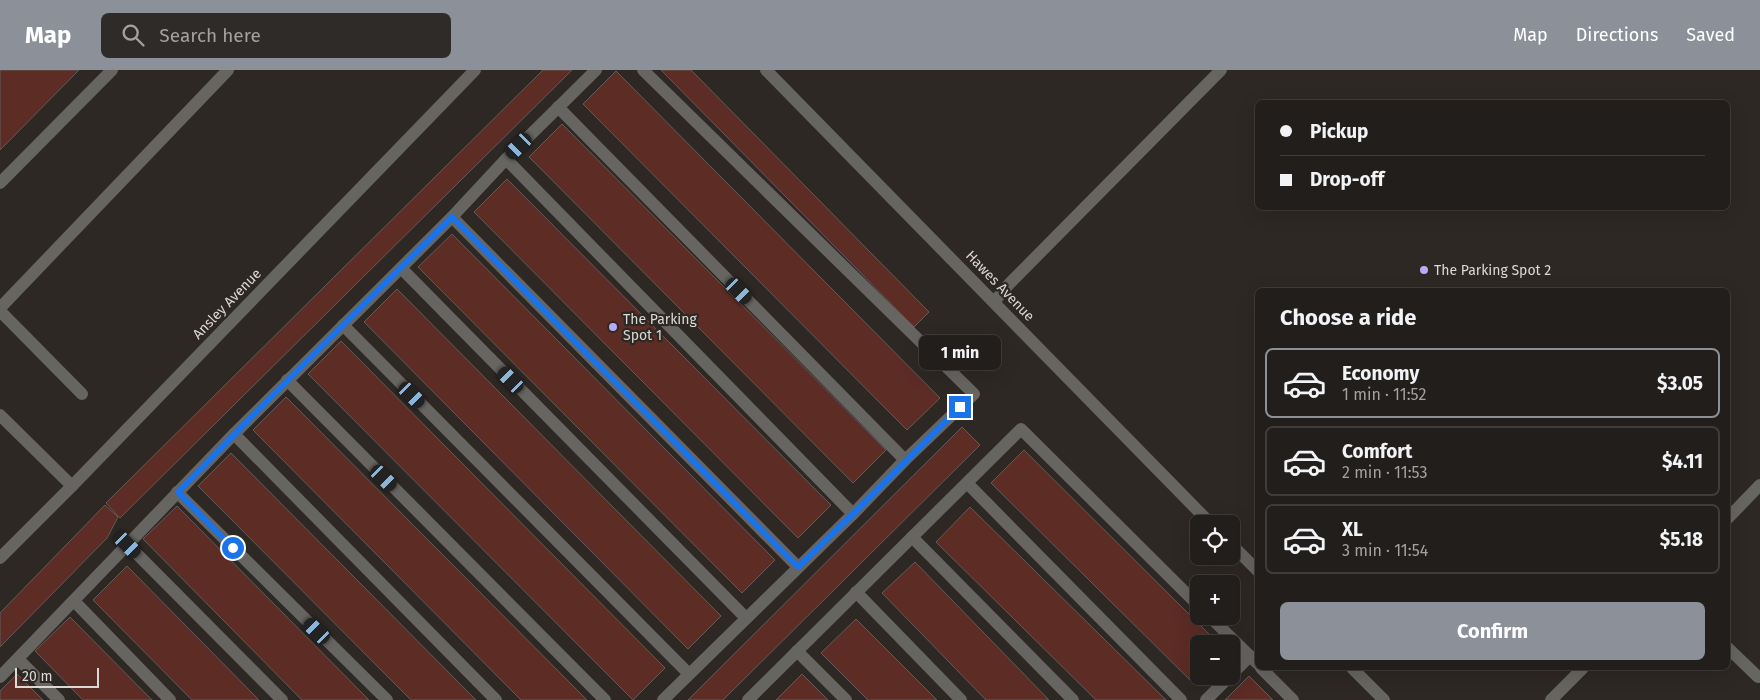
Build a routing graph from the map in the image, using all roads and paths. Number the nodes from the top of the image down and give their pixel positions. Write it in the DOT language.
graph roads {
  1 [pos="112,70"];
  2 [pos="228,70"];
  3 [pos="475,70"];
  4 [pos="596,70"];
  5 [pos="643,70"];
  6 [pos="766,70"];
  7 [pos="1221,70"];
  8 [pos="558,107"];
  9 [pos="506,159"];
  10 [pos="0,184"];
  11 [pos="452,217"];
  12 [pos="401,268"];
  13 [pos="994,302"];
  14 [pos="0,309"];
  15 [pos="343,325"];
  16 [pos="287,380"];
  17 [pos="82,394"];
  18 [pos="0,415"];
  19 [pos="234,434"];
  20 [pos="905,460"];
  21 [pos="967,482"];
  22 [pos="1760,485"];
  23 [pos="72,486"];
  24 [pos="178,492"];
  25 [pos="853,514"];
  26 [pos="1203,515"];
  27 [pos="1730,516"];
  28 [pos="912,537"];
  29 [pos="128,545"];
  30 [pos="1240,553"];
  31 [pos="0,558"];
  32 [pos="798,567"];
  33 [pos="1255,568"];
  34 [pos="856,592"];
  35 [pos="1190,597"];
  36 [pos="74,601"];
  37 [pos="746,618"];
  38 [pos="1218,625"];
  39 [pos="1730,650"];
  40 [pos="797,651"];
  41 [pos="18,659"];
  42 [pos="1254,660"];
  43 [pos="1240,669"];
  44 [pos="1263,670"];
  45 [pos="1354,670"];
  46 [pos="1580,670"];
  47 [pos="689,674"];
  48 [pos="0,677"];
  49 [pos="1758,677"];
  50 [pos="1220,685"];
  51 [pos="59,700"];
  52 [pos="170,700"];
  53 [pos="282,700"];
  54 [pos="387,700"];
  55 [pos="496,700"];
  56 [pos="605,700"];
  57 [pos="663,700"];
  58 [pos="748,700"];
  59 [pos="846,700"];
  60 [pos="961,700"];
  61 [pos="1073,700"];
  62 [pos="1182,700"];
  63 [pos="1206,700"];
  64 [pos="1293,700"];
  65 [pos="1384,700"];
  66 [pos="1552,700"];
  1 -- 10 [label="street"];
  2 -- 14 [label="street"];
  3 -- 23 [label="street, Ansley Avenue"];
  4 -- 8 [label="street"];
  5 -- 20 [label="street"];
  6 -- 13 [label="street, Hawes Avenue"];
  7 -- 13 [label="street"];
  8 -- 9 [label="street"];
  8 -- 20 [label="street"];
  9 -- 11 [label="street"];
  9 -- 25 [label="street"];
  11 -- 12 [label="street"];
  11 -- 32 [label="street"];
  12 -- 15 [label="street"];
  12 -- 37 [label="street"];
  13 -- 26 [label="street, Hawes Avenue"];
  14 -- 17 [label="street"];
  15 -- 16 [label="street"];
  15 -- 47 [label="street"];
  16 -- 19 [label="street"];
  16 -- 56 [label="street"];
  18 -- 23 [label="street"];
  19 -- 24 [label="street"];
  19 -- 55 [label="street"];
  20 -- 25 [label="street"];
  21 -- 28 [label="street"];
  21 -- 35 [label="street"];
  21 -- 62 [label="street"];
  22 -- 27 [label="street"];
  23 -- 31 [label="street, Ansley Avenue"];
  24 -- 29 [label="street"];
  24 -- 54 [label="street"];
  25 -- 32 [label="street"];
  28 -- 34 [label="street"];
  28 -- 61 [label="street"];
  29 -- 36 [label="street"];
  29 -- 53 [label="street"];
  30 -- 33 [label="street"];
  32 -- 37 [label="street"];
  34 -- 40 [label="street"];
  34 -- 60 [label="street"];
  36 -- 41 [label="street"];
  36 -- 52 [label="street"];
  37 -- 47 [label="street"];
  38 -- 42 [label="street"];
  39 -- 49 [label="street"];
  40 -- 58 [label="street"];
  40 -- 59 [label="street"];
  41 -- 48 [label="street"];
  41 -- 51 [label="street"];
  42 -- 43 [label="street"];
  44 -- 64 [label="street"];
  45 -- 65 [label="street"];
  46 -- 66 [label="street"];
  47 -- 57 [label="street"];
  50 -- 63 [label="street"];
}
